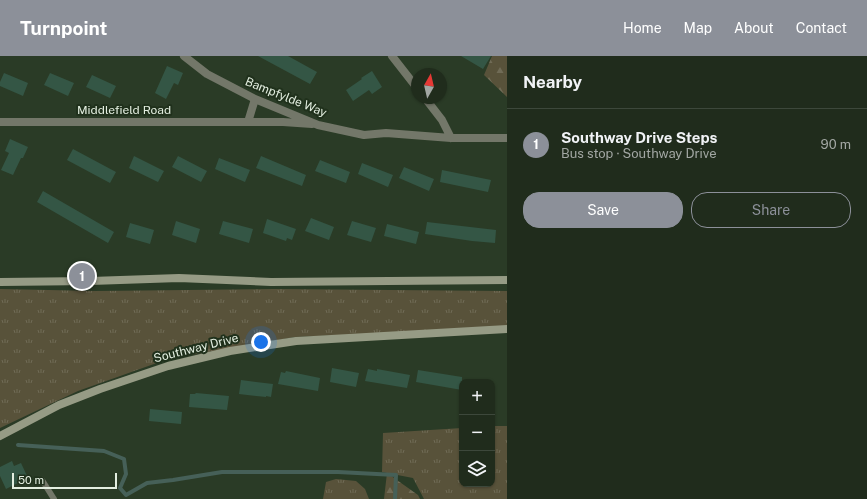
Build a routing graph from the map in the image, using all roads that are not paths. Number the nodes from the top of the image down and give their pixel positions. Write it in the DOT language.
graph roads {
  1 [pos="184,56"];
  2 [pos="392,56"];
  3 [pos="411,80"];
  4 [pos="255,99"];
  5 [pos="430,104"];
  6 [pos="0,122"];
  7 [pos="248,122"];
  8 [pos="318,125"];
  9 [pos="451,138"];
  10 [pos="507,138"];
  11 [pos="507,280"];
  12 [pos="0,282"];
  13 [pos="507,329"];
  14 [pos="0,436"];
  15 [pos="42,480"];
  16 [pos="54,499"];
  1 -- 4 [label="street, Bampfylde Way"];
  2 -- 3 [label="street"];
  4 -- 7 [label="street"];
  4 -- 8 [label="street, Bampfylde Way"];
  5 -- 9 [label="street"];
  6 -- 7 [label="street, Middlefield Road"];
  7 -- 8 [label="street, Middlefield Road"];
  8 -- 9 [label="street, Bampfylde Way"];
  9 -- 10 [label="street, Bampfylde Way"];
  11 -- 12 [label="street"];
  13 -- 14 [label="street, Southway Drive"];
  15 -- 16 [label="lane"];
}
